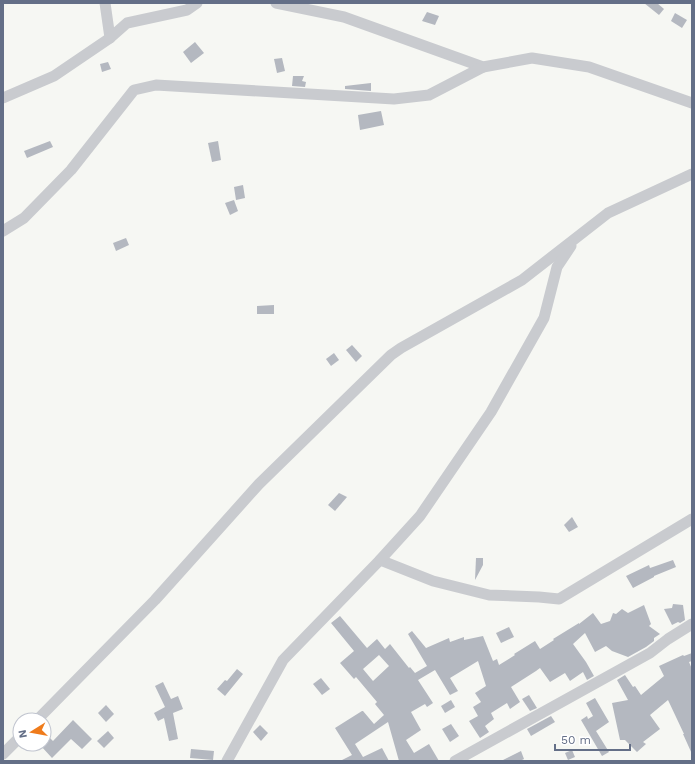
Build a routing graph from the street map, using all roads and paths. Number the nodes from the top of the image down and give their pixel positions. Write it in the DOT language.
graph roads {
  1 [pos="105,3"];
  2 [pos="197,3"];
  3 [pos="278,3"];
  4 [pos="110,38"];
  5 [pos="483,67"];
  6 [pos="3,98"];
  7 [pos="692,103"];
  8 [pos="692,174"];
  9 [pos="3,231"];
  10 [pos="577,237"];
  11 [pos="692,519"];
  12 [pos="380,560"];
  13 [pos="692,624"];
  14 [pos="45,712"];
  15 [pos="12,745"];
  16 [pos="3,754"];
  17 [pos="226,761"];
  18 [pos="455,761"];
  1 -- 4 [label="street"];
  2 -- 4 [label="street"];
  3 -- 5 [label="street"];
  4 -- 6 [label="street"];
  5 -- 7 [label="street"];
  5 -- 9 [label="street"];
  8 -- 10 [label="street"];
  10 -- 12 [label="street"];
  10 -- 14 [label="street"];
  11 -- 12 [label="street"];
  12 -- 17 [label="street"];
  13 -- 18 [label="street"];
  15 -- 16 [label="street"];
}
